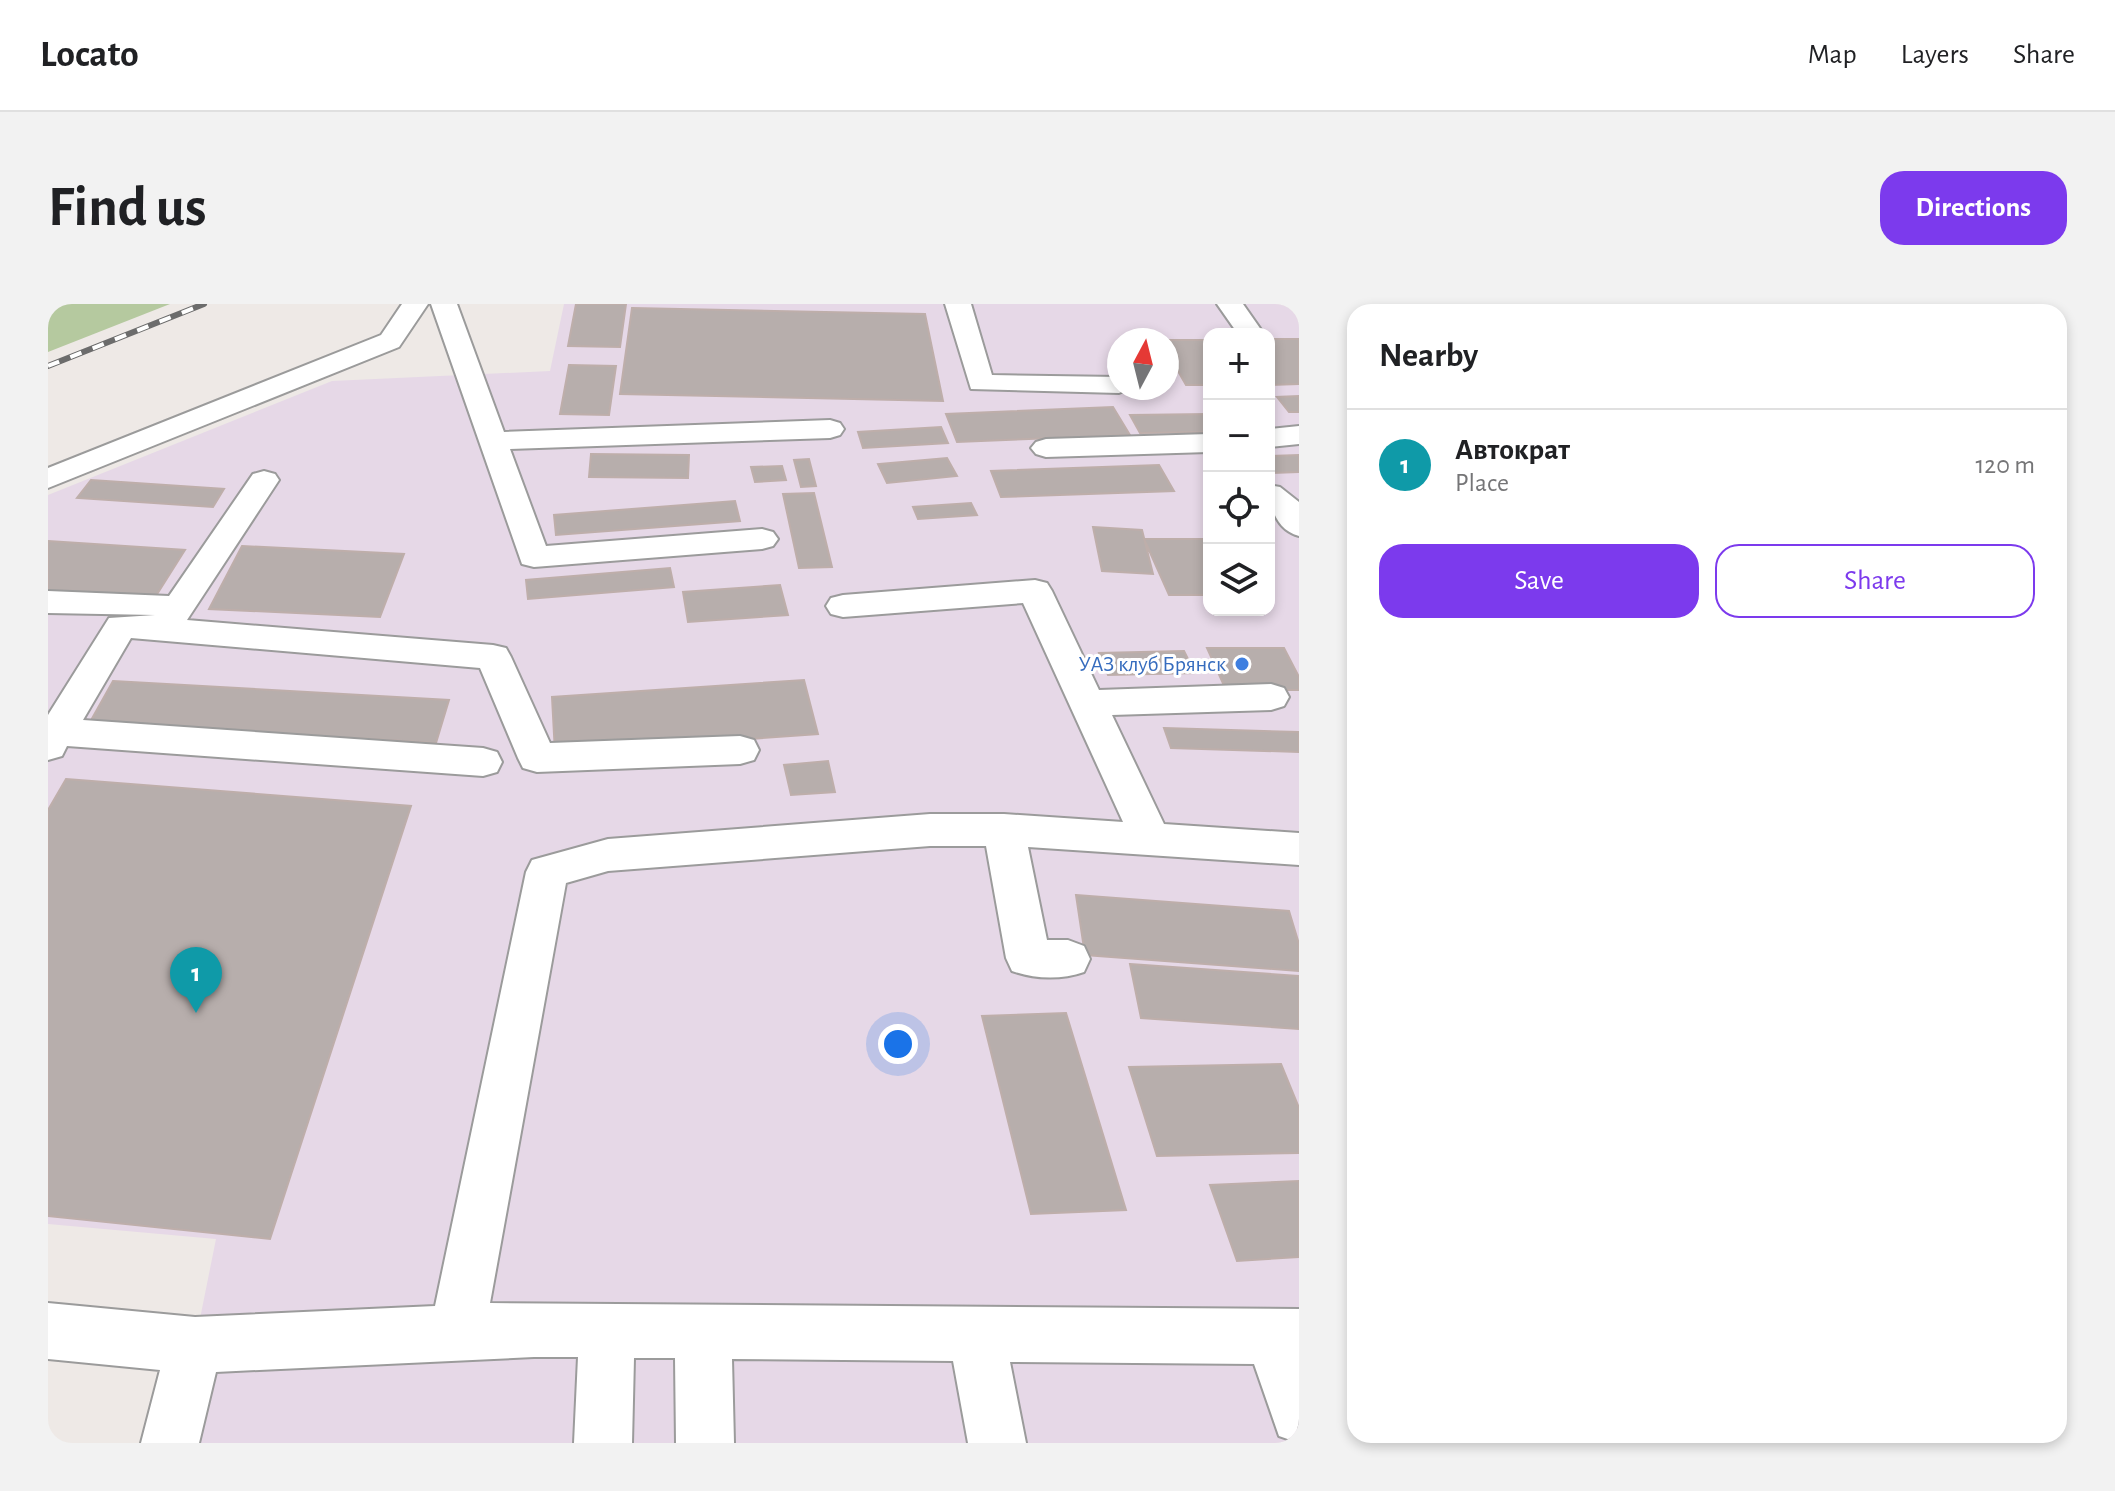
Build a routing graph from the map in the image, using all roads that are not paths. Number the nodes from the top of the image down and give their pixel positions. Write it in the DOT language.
graph roads {
  1 [pos="415,304"];
  2 [pos="444,304"];
  3 [pos="453,304"];
  4 [pos="958,304"];
  5 [pos="1230,304"];
  6 [pos="1247,328"];
  7 [pos="1107,385"];
  8 [pos="830,429"];
  9 [pos="1299,435"];
  10 [pos="1275,437"];
  11 [pos="494,441"];
  12 [pos="1203,443"];
  13 [pos="1046,448"];
  14 [pos="48,479"];
  15 [pos="264,480"];
  16 [pos="762,539"];
  17 [pos="48,602"];
  18 [pos="843,606"];
  19 [pos="171,617"];
  20 [pos="420,626"];
  21 [pos="1271,697"];
  22 [pos="1087,703"];
  23 [pos="51,736"];
  24 [pos="740,750"];
  25 [pos="483,762"];
  26 [pos="1004,830"];
  27 [pos="1152,841"];
  28 [pos="1299,849"];
  29 [pos="1068,959"];
  30 [pos="607,1330"];
  31 [pos="48,1331"];
  32 [pos="703,1332"];
  33 [pos="457,1333"];
  34 [pos="976,1333"];
  35 [pos="1286,1337"];
  36 [pos="195,1345"];
  37 [pos="1299,1416"];
  38 [pos="170,1443"];
  39 [pos="603,1443"];
  40 [pos="705,1443"];
  41 [pos="997,1443"];
  1 -- 14 [label="street"];
  2 -- 3 [label="street"];
  2 -- 11 [label="street"];
  4 -- 7 [label="street"];
  5 -- 6 [label="street"];
  8 -- 11 [label="street"];
  9 -- 10 [label="street"];
  11 -- 16 [label="street"];
  12 -- 13 [label="street"];
  15 -- 19 [label="street"];
  17 -- 19 [label="street"];
  18 -- 22 [label="street"];
  19 -- 20 [label="street"];
  19 -- 23 [label="street"];
  19 -- 24 [label="street"];
  21 -- 22 [label="street"];
  22 -- 27 [label="street"];
  23 -- 25 [label="street"];
  26 -- 27 [label="street"];
  26 -- 29 [label="street"];
  26 -- 33 [label="street"];
  27 -- 28 [label="street"];
  30 -- 32 [label="street"];
  30 -- 33 [label="street"];
  30 -- 39 [label="street"];
  31 -- 36 [label="street"];
  32 -- 34 [label="street"];
  32 -- 40 [label="street"];
  33 -- 36 [label="street"];
  34 -- 35 [label="street"];
  34 -- 41 [label="street"];
  35 -- 37 [label="street"];
  36 -- 38 [label="street"];
}
